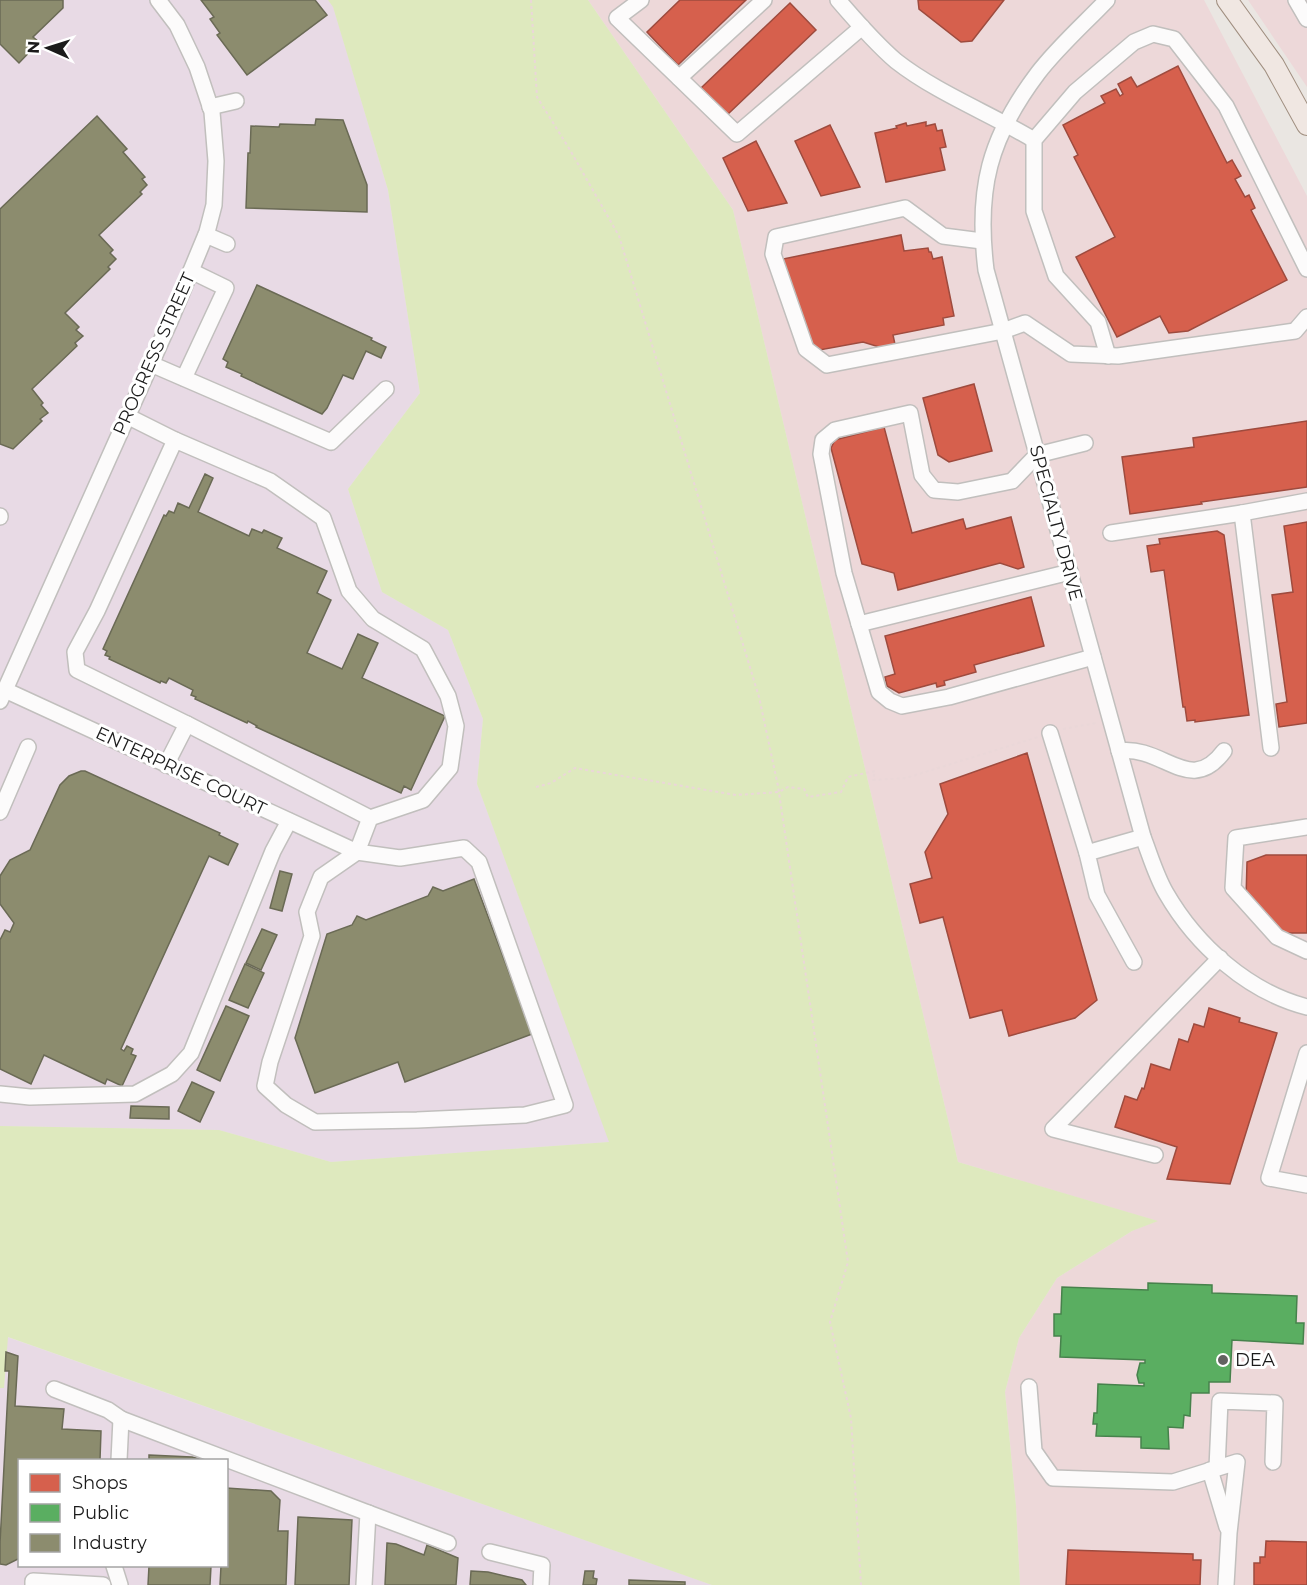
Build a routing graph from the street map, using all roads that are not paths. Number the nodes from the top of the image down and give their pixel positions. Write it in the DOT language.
graph roads {
  1 [pos="158,0"];
  2 [pos="641,0"];
  3 [pos="764,0"];
  4 [pos="838,0"];
  5 [pos="1107,0"];
  6 [pos="1227,0"];
  7 [pos="1296,0"];
  8 [pos="1307,20"];
  9 [pos="862,27"];
  10 [pos="679,78"];
  11 [pos="236,101"];
  12 [pos="210,107"];
  13 [pos="1005,123"];
  14 [pos="1307,125"];
  15 [pos="1034,140"];
  16 [pos="206,235"];
  17 [pos="982,241"];
  18 [pos="227,244"];
  19 [pos="1307,269"];
  20 [pos="191,271"];
  21 [pos="1307,317"];
  22 [pos="1003,331"];
  23 [pos="1108,356"];
  24 [pos="151,364"];
  25 [pos="184,378"];
  26 [pos="386,389"];
  27 [pos="128,416"];
  28 [pos="175,441"];
  29 [pos="1086,443"];
  30 [pos="1037,455"];
  31 [pos="1307,501"];
  32 [pos="1242,513"];
  33 [pos="1111,533"];
  34 [pos="1070,572"];
  35 [pos="860,624"];
  36 [pos="1093,657"];
  37 [pos="2,696"];
  38 [pos="188,724"];
  39 [pos="1050,733"];
  40 [pos="28,747"];
  41 [pos="1271,748"];
  42 [pos="1119,751"];
  43 [pos="1224,752"];
  44 [pos="166,765"];
  45 [pos="0,812"];
  46 [pos="370,818"];
  47 [pos="290,821"];
  48 [pos="1307,827"];
  49 [pos="1143,837"];
  50 [pos="357,852"];
  51 [pos="1087,853"];
  52 [pos="1307,951"];
  53 [pos="1220,958"];
  54 [pos="1134,962"];
  55 [pos="1307,1007"];
  56 [pos="1307,1053"];
  57 [pos="0,1094"];
  58 [pos="1155,1155"];
  59 [pos="1307,1185"];
  60 [pos="1029,1387"];
  61 [pos="54,1389"];
  62 [pos="122,1419"];
  63 [pos="119,1459"];
  64 [pos="226,1459"];
  65 [pos="228,1460"];
  66 [pos="1273,1462"];
  67 [pos="1214,1469"];
  68 [pos="368,1514"];
  69 [pos="1228,1533"];
  70 [pos="448,1543"];
  71 [pos="490,1552"];
  72 [pos="114,1567"];
  73 [pos="33,1585"];
  74 [pos="103,1585"];
  75 [pos="120,1585"];
  76 [pos="363,1585"];
  77 [pos="541,1585"];
  78 [pos="1226,1585"];
  1 -- 12 [label="street, PROGRESS STREET"];
  2 -- 10 [label="street"];
  3 -- 10 [label="street"];
  4 -- 9 [label="street"];
  5 -- 13 [label="street, SPECIALTY DRIVE"];
  6 -- 14 [label="main road"];
  7 -- 8 [label="street"];
  9 -- 10 [label="street"];
  9 -- 13 [label="street"];
  11 -- 12 [label="street"];
  12 -- 16 [label="street, PROGRESS STREET"];
  13 -- 15 [label="street"];
  13 -- 17 [label="street, SPECIALTY DRIVE"];
  15 -- 19 [label="street"];
  15 -- 23 [label="street"];
  16 -- 18 [label="street"];
  16 -- 20 [label="street, PROGRESS STREET"];
  17 -- 22 [label="street, SPECIALTY DRIVE"];
  17 -- 22 [label="street"];
  20 -- 24 [label="street, PROGRESS STREET"];
  20 -- 25 [label="street"];
  21 -- 23 [label="street"];
  22 -- 23 [label="street"];
  22 -- 30 [label="street, SPECIALTY DRIVE"];
  24 -- 25 [label="street"];
  24 -- 27 [label="street, PROGRESS STREET"];
  25 -- 26 [label="street"];
  27 -- 28 [label="street"];
  27 -- 37 [label="street, PROGRESS STREET"];
  28 -- 38 [label="street"];
  28 -- 46 [label="street"];
  29 -- 30 [label="street"];
  30 -- 34 [label="street, SPECIALTY DRIVE"];
  30 -- 35 [label="street"];
  31 -- 32 [label="street"];
  32 -- 33 [label="street"];
  32 -- 41 [label="street"];
  34 -- 35 [label="street"];
  34 -- 36 [label="street, SPECIALTY DRIVE"];
  35 -- 36 [label="street"];
  36 -- 42 [label="street, SPECIALTY DRIVE"];
  37 -- 44 [label="street, ENTERPRISE COURT"];
  38 -- 44 [label="street"];
  38 -- 46 [label="street"];
  39 -- 51 [label="street"];
  40 -- 45 [label="street"];
  42 -- 43 [label="street"];
  42 -- 49 [label="street, SPECIALTY DRIVE"];
  44 -- 47 [label="street, ENTERPRISE COURT"];
  46 -- 50 [label="street"];
  47 -- 50 [label="street, ENTERPRISE COURT"];
  47 -- 57 [label="street"];
  48 -- 52 [label="street"];
  49 -- 51 [label="street"];
  49 -- 53 [label="street, SPECIALTY DRIVE"];
  50 -- 50 [label="street, ENTERPRISE COURT"];
  51 -- 54 [label="street"];
  53 -- 55 [label="street, SPECIALTY DRIVE"];
  53 -- 58 [label="street"];
  56 -- 59 [label="street"];
  60 -- 67 [label="street"];
  61 -- 62 [label="street"];
  62 -- 63 [label="street"];
  62 -- 64 [label="street"];
  65 -- 68 [label="street"];
  66 -- 67 [label="street"];
  67 -- 69 [label="street"];
  67 -- 69 [label="street"];
  68 -- 70 [label="street"];
  68 -- 76 [label="street"];
  69 -- 78 [label="street"];
  71 -- 77 [label="street"];
  72 -- 75 [label="street"];
  73 -- 74 [label="street"];
}
